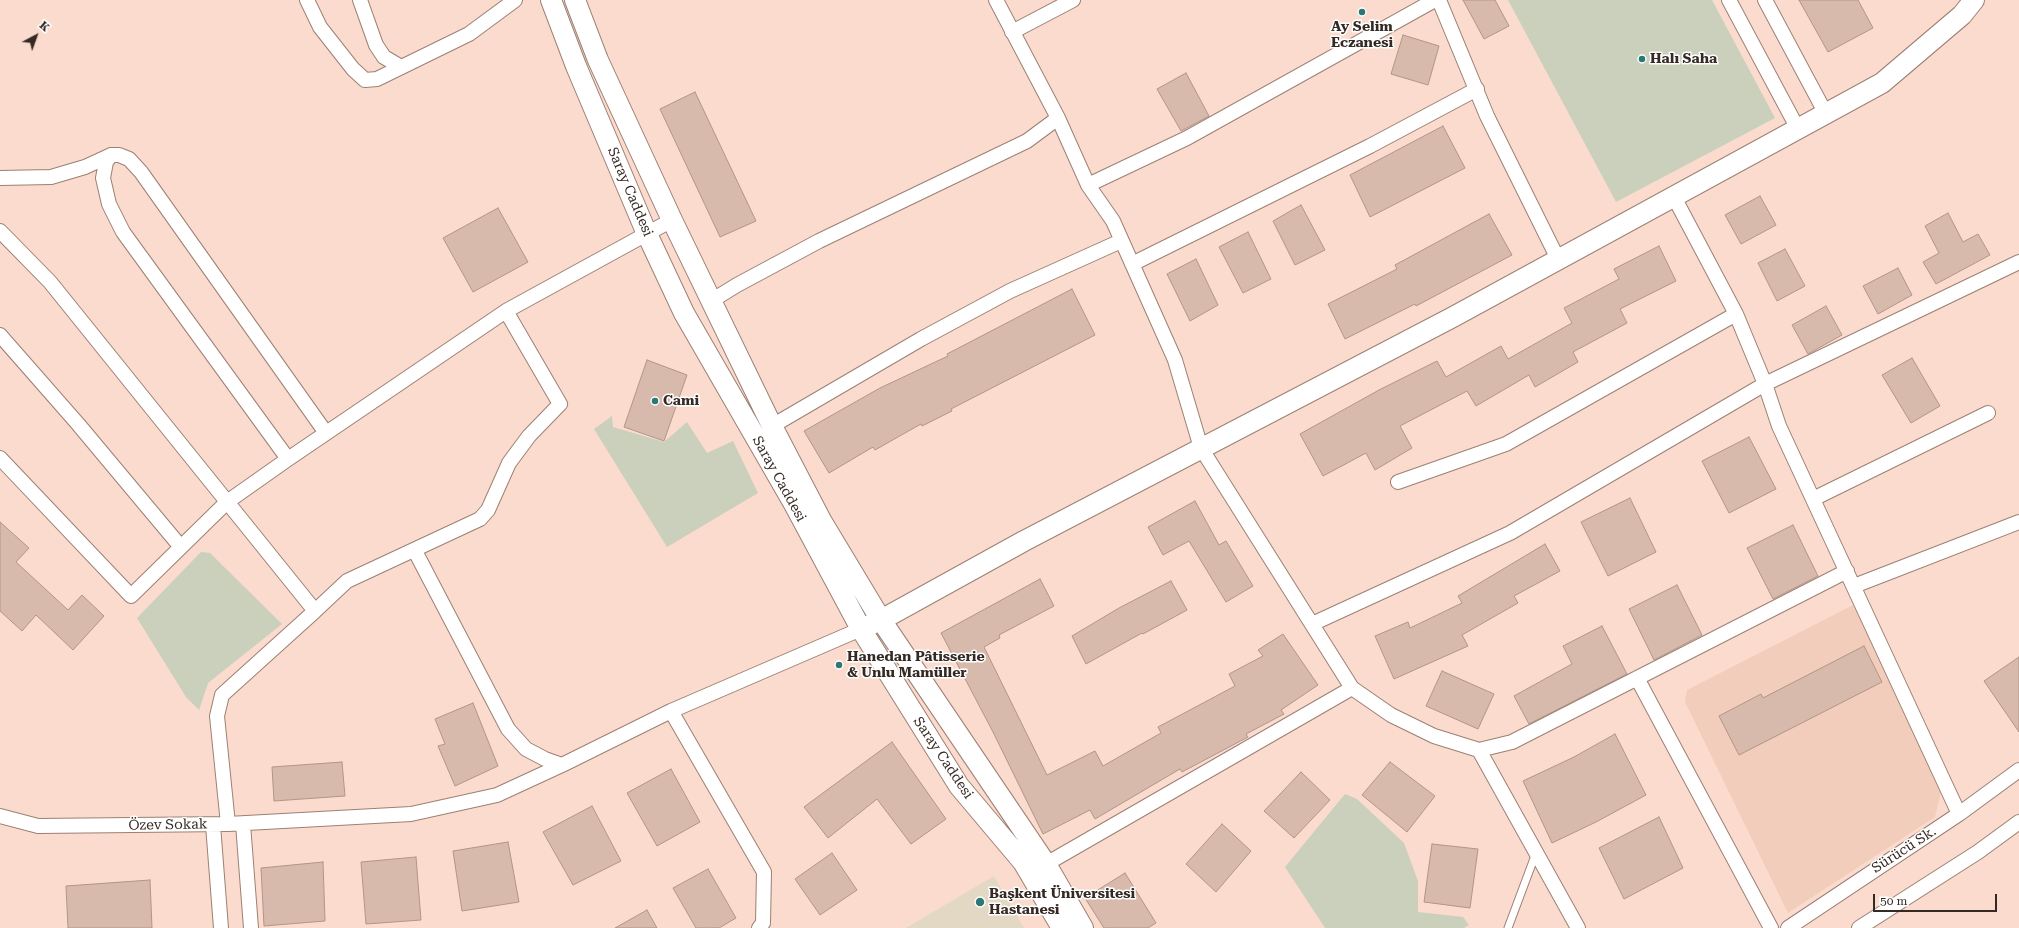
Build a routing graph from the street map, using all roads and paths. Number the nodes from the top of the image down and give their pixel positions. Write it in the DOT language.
graph roads {
  1 [pos="307,0"];
  2 [pos="360,0"];
  3 [pos="515,0"];
  4 [pos="551,0"];
  5 [pos="575,0"];
  6 [pos="996,0"];
  7 [pos="1073,0"];
  8 [pos="1435,0"];
  9 [pos="1439,0"];
  10 [pos="1729,0"];
  11 [pos="1764,0"];
  12 [pos="1974,0"];
  13 [pos="1012,32"];
  14 [pos="401,67"];
  15 [pos="1477,89"];
  16 [pos="1826,114"];
  17 [pos="1058,118"];
  18 [pos="1798,129"];
  19 [pos="111,155"];
  20 [pos="0,178"];
  21 [pos="1088,185"];
  22 [pos="1674,197"];
  23 [pos="672,220"];
  24 [pos="0,231"];
  25 [pos="647,234"];
  26 [pos="1122,241"];
  27 [pos="1558,259"];
  28 [pos="2019,262"];
  29 [pos="1132,264"];
  30 [pos="711,302"];
  31 [pos="506,311"];
  32 [pos="1736,314"];
  33 [pos="0,335"];
  34 [pos="1765,384"];
  35 [pos="1988,413"];
  36 [pos="772,426"];
  37 [pos="326,433"];
  38 [pos="1201,448"];
  39 [pos="0,458"];
  40 [pos="288,459"];
  41 [pos="1398,482"];
  42 [pos="1813,499"];
  43 [pos="227,502"];
  44 [pos="2019,522"];
  45 [pos="180,546"];
  46 [pos="415,551"];
  47 [pos="1847,571"];
  48 [pos="1854,586"];
  49 [pos="315,611"];
  50 [pos="881,620"];
  51 [pos="1312,624"];
  52 [pos="861,629"];
  53 [pos="1637,678"];
  54 [pos="1352,688"];
  55 [pos="671,711"];
  56 [pos="1479,750"];
  57 [pos="562,765"];
  58 [pos="2019,770"];
  59 [pos="1959,814"];
  60 [pos="0,816"];
  61 [pos="2019,822"];
  62 [pos="213,824"];
  63 [pos="228,824"];
  64 [pos="243,824"];
  65 [pos="1536,853"];
  66 [pos="1046,864"];
  67 [pos="221,928"];
  68 [pos="251,928"];
  69 [pos="759,928"];
  70 [pos="1062,928"];
  71 [pos="1083,928"];
  72 [pos="1508,928"];
  73 [pos="1578,928"];
  74 [pos="1771,928"];
  75 [pos="1788,928"];
  76 [pos="1860,928"];
  1 -- 14 [label="street"];
  2 -- 14 [label="street"];
  3 -- 14 [label="street"];
  4 -- 25 [label="street, Saray Caddesi"];
  5 -- 23 [label="street, Saray Caddesi"];
  6 -- 13 [label="street"];
  7 -- 13 [label="street"];
  8 -- 21 [label="street"];
  9 -- 15 [label="street"];
  10 -- 18 [label="street"];
  11 -- 16 [label="street"];
  12 -- 16 [label="street"];
  13 -- 17 [label="street"];
  15 -- 27 [label="street"];
  15 -- 29 [label="street"];
  16 -- 18 [label="street"];
  17 -- 21 [label="street"];
  17 -- 30 [label="street"];
  18 -- 22 [label="street"];
  19 -- 20 [label="street"];
  19 -- 37 [label="street"];
  19 -- 40 [label="street"];
  21 -- 26 [label="street"];
  22 -- 27 [label="street"];
  22 -- 32 [label="street"];
  23 -- 25 [label="street"];
  23 -- 30 [label="street, Saray Caddesi"];
  24 -- 43 [label="street"];
  25 -- 31 [label="street"];
  25 -- 52 [label="street, Saray Caddesi"];
  26 -- 29 [label="street"];
  26 -- 36 [label="street"];
  27 -- 38 [label="street"];
  28 -- 34 [label="street"];
  29 -- 38 [label="street"];
  30 -- 36 [label="street, Saray Caddesi"];
  31 -- 37 [label="street"];
  31 -- 46 [label="street, Özev Sokak"];
  32 -- 34 [label="street"];
  32 -- 41 [label="street"];
  33 -- 45 [label="street"];
  34 -- 42 [label="street"];
  34 -- 51 [label="street"];
  35 -- 42 [label="street"];
  36 -- 50 [label="street, Saray Caddesi"];
  37 -- 40 [label="street"];
  38 -- 50 [label="street"];
  38 -- 51 [label="street"];
  39 -- 45 [label="street"];
  40 -- 43 [label="street"];
  42 -- 47 [label="street"];
  43 -- 45 [label="street"];
  43 -- 49 [label="street"];
  44 -- 48 [label="street"];
  46 -- 49 [label="street, Özev Sokak"];
  46 -- 57 [label="street"];
  47 -- 48 [label="street"];
  47 -- 53 [label="street"];
  48 -- 59 [label="street"];
  49 -- 63 [label="street, Özev Sokak"];
  50 -- 52 [label="street"];
  50 -- 66 [label="street, Saray Caddesi"];
  51 -- 54 [label="street"];
  52 -- 55 [label="street"];
  52 -- 70 [label="street, Saray Caddesi"];
  53 -- 56 [label="street"];
  53 -- 74 [label="street"];
  54 -- 56 [label="street"];
  54 -- 66 [label="street"];
  55 -- 57 [label="street"];
  55 -- 69 [label="street"];
  56 -- 65 [label="street"];
  57 -- 64 [label="street"];
  58 -- 59 [label="street, Sürücü Sk."];
  59 -- 75 [label="street, Sürücü Sk."];
  60 -- 62 [label="street, Özev Sokak"];
  61 -- 76 [label="street"];
  62 -- 63 [label="street, Özev Sokak"];
  62 -- 67 [label="street"];
  63 -- 64 [label="street"];
  64 -- 68 [label="street"];
  65 -- 72 [label="lane"];
  65 -- 73 [label="street"];
  66 -- 71 [label="street, Saray Caddesi"];
}
